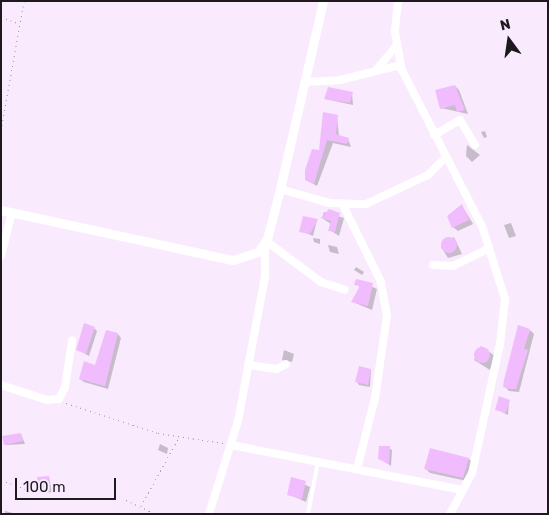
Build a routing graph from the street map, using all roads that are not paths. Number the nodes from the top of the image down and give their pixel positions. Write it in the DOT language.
graph roads {
  1 [pos="324,1"];
  2 [pos="398,1"];
  3 [pos="397,44"];
  4 [pos="401,65"];
  5 [pos="375,71"];
  6 [pos="305,82"];
  7 [pos="434,135"];
  8 [pos="475,145"];
  9 [pos="445,158"];
  10 [pos="280,189"];
  11 [pos="343,205"];
  12 [pos="1,210"];
  13 [pos="12,212"];
  14 [pos="265,242"];
  15 [pos="488,249"];
  16 [pos="1,256"];
  17 [pos="433,265"];
  18 [pos="345,290"];
  19 [pos="72,341"];
  20 [pos="286,364"];
  21 [pos="248,365"];
  22 [pos="1,385"];
  23 [pos="232,443"];
  24 [pos="318,462"];
  25 [pos="357,470"];
  26 [pos="463,490"];
  27 [pos="213,510"];
  28 [pos="209,514"];
  29 [pos="308,514"];
  30 [pos="450,514"];
  1 -- 6 [label="street"];
  2 -- 3 [label="street"];
  3 -- 4 [label="street"];
  3 -- 5 [label="street"];
  4 -- 5 [label="street"];
  4 -- 7 [label="street"];
  5 -- 6 [label="street"];
  6 -- 10 [label="street"];
  7 -- 8 [label="street"];
  7 -- 9 [label="street"];
  9 -- 11 [label="street"];
  9 -- 15 [label="street"];
  10 -- 11 [label="street"];
  10 -- 14 [label="street"];
  11 -- 25 [label="street"];
  12 -- 13 [label="street"];
  13 -- 14 [label="street"];
  13 -- 16 [label="street"];
  14 -- 18 [label="street"];
  14 -- 21 [label="street"];
  15 -- 17 [label="street"];
  15 -- 26 [label="street"];
  19 -- 22 [label="street"];
  20 -- 21 [label="street"];
  21 -- 23 [label="street"];
  23 -- 24 [label="street"];
  23 -- 27 [label="street"];
  24 -- 25 [label="street"];
  24 -- 29 [label="lane"];
  25 -- 26 [label="street"];
  26 -- 30 [label="street"];
  27 -- 28 [label="street"];
}
